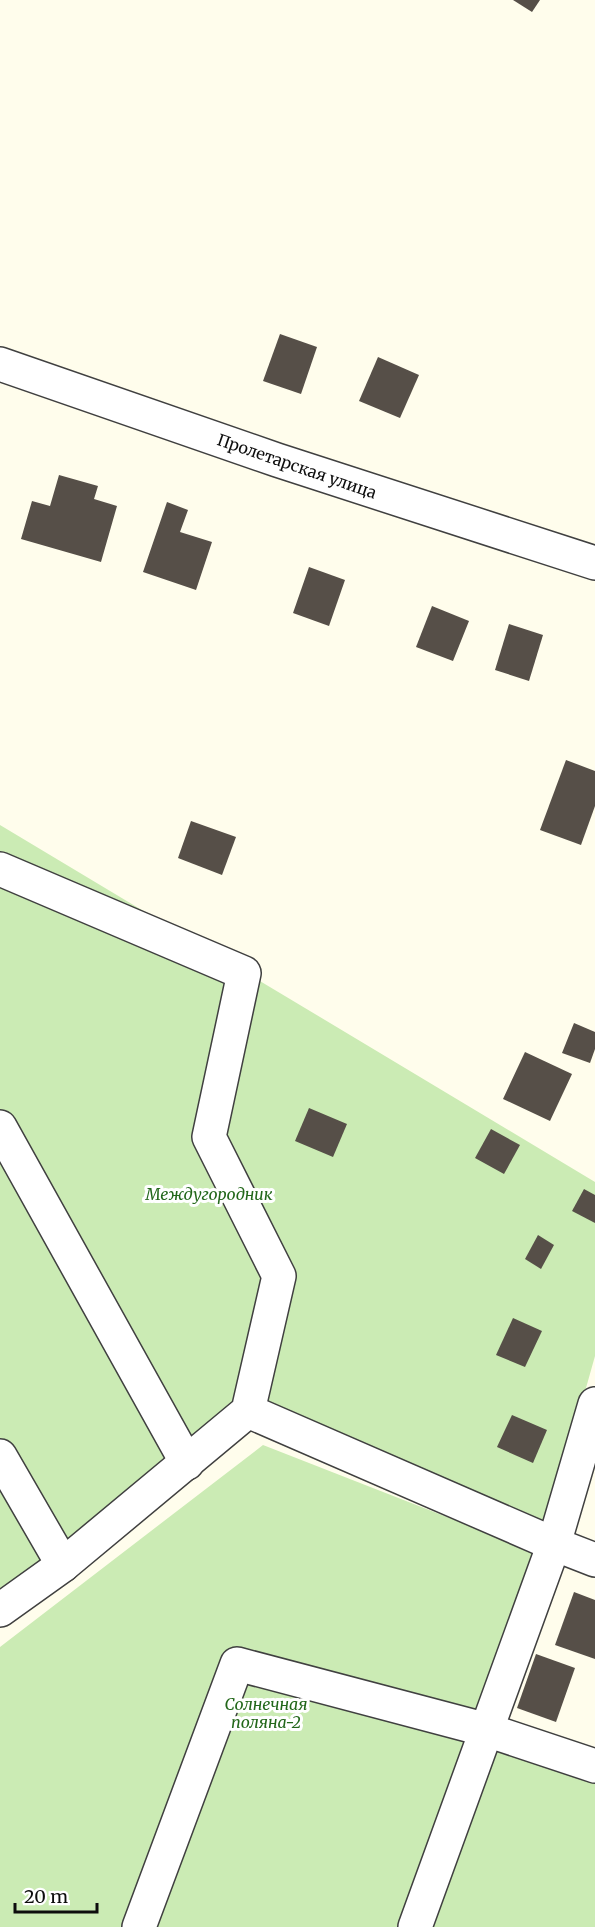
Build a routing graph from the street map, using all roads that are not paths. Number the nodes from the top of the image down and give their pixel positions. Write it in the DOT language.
graph roads {
  1 [pos="0,364"];
  2 [pos="595,564"];
  3 [pos="0,869"];
  4 [pos="0,1127"];
  5 [pos="595,1404"];
  6 [pos="248,1411"];
  7 [pos="0,1456"];
  8 [pos="187,1463"];
  9 [pos="554,1544"];
  10 [pos="595,1560"];
  11 [pos="63,1565"];
  12 [pos="0,1610"];
  13 [pos="487,1730"];
  14 [pos="595,1766"];
  15 [pos="139,1927"];
  16 [pos="415,1927"];
  1 -- 2 [label="street, Пролетарская улица"];
  3 -- 6 [label="street"];
  4 -- 8 [label="street"];
  5 -- 9 [label="street"];
  6 -- 8 [label="street"];
  6 -- 9 [label="street"];
  7 -- 11 [label="street"];
  8 -- 11 [label="street"];
  9 -- 10 [label="street"];
  9 -- 13 [label="street"];
  11 -- 12 [label="street"];
  13 -- 14 [label="street"];
  13 -- 15 [label="street"];
  13 -- 16 [label="street"];
}
